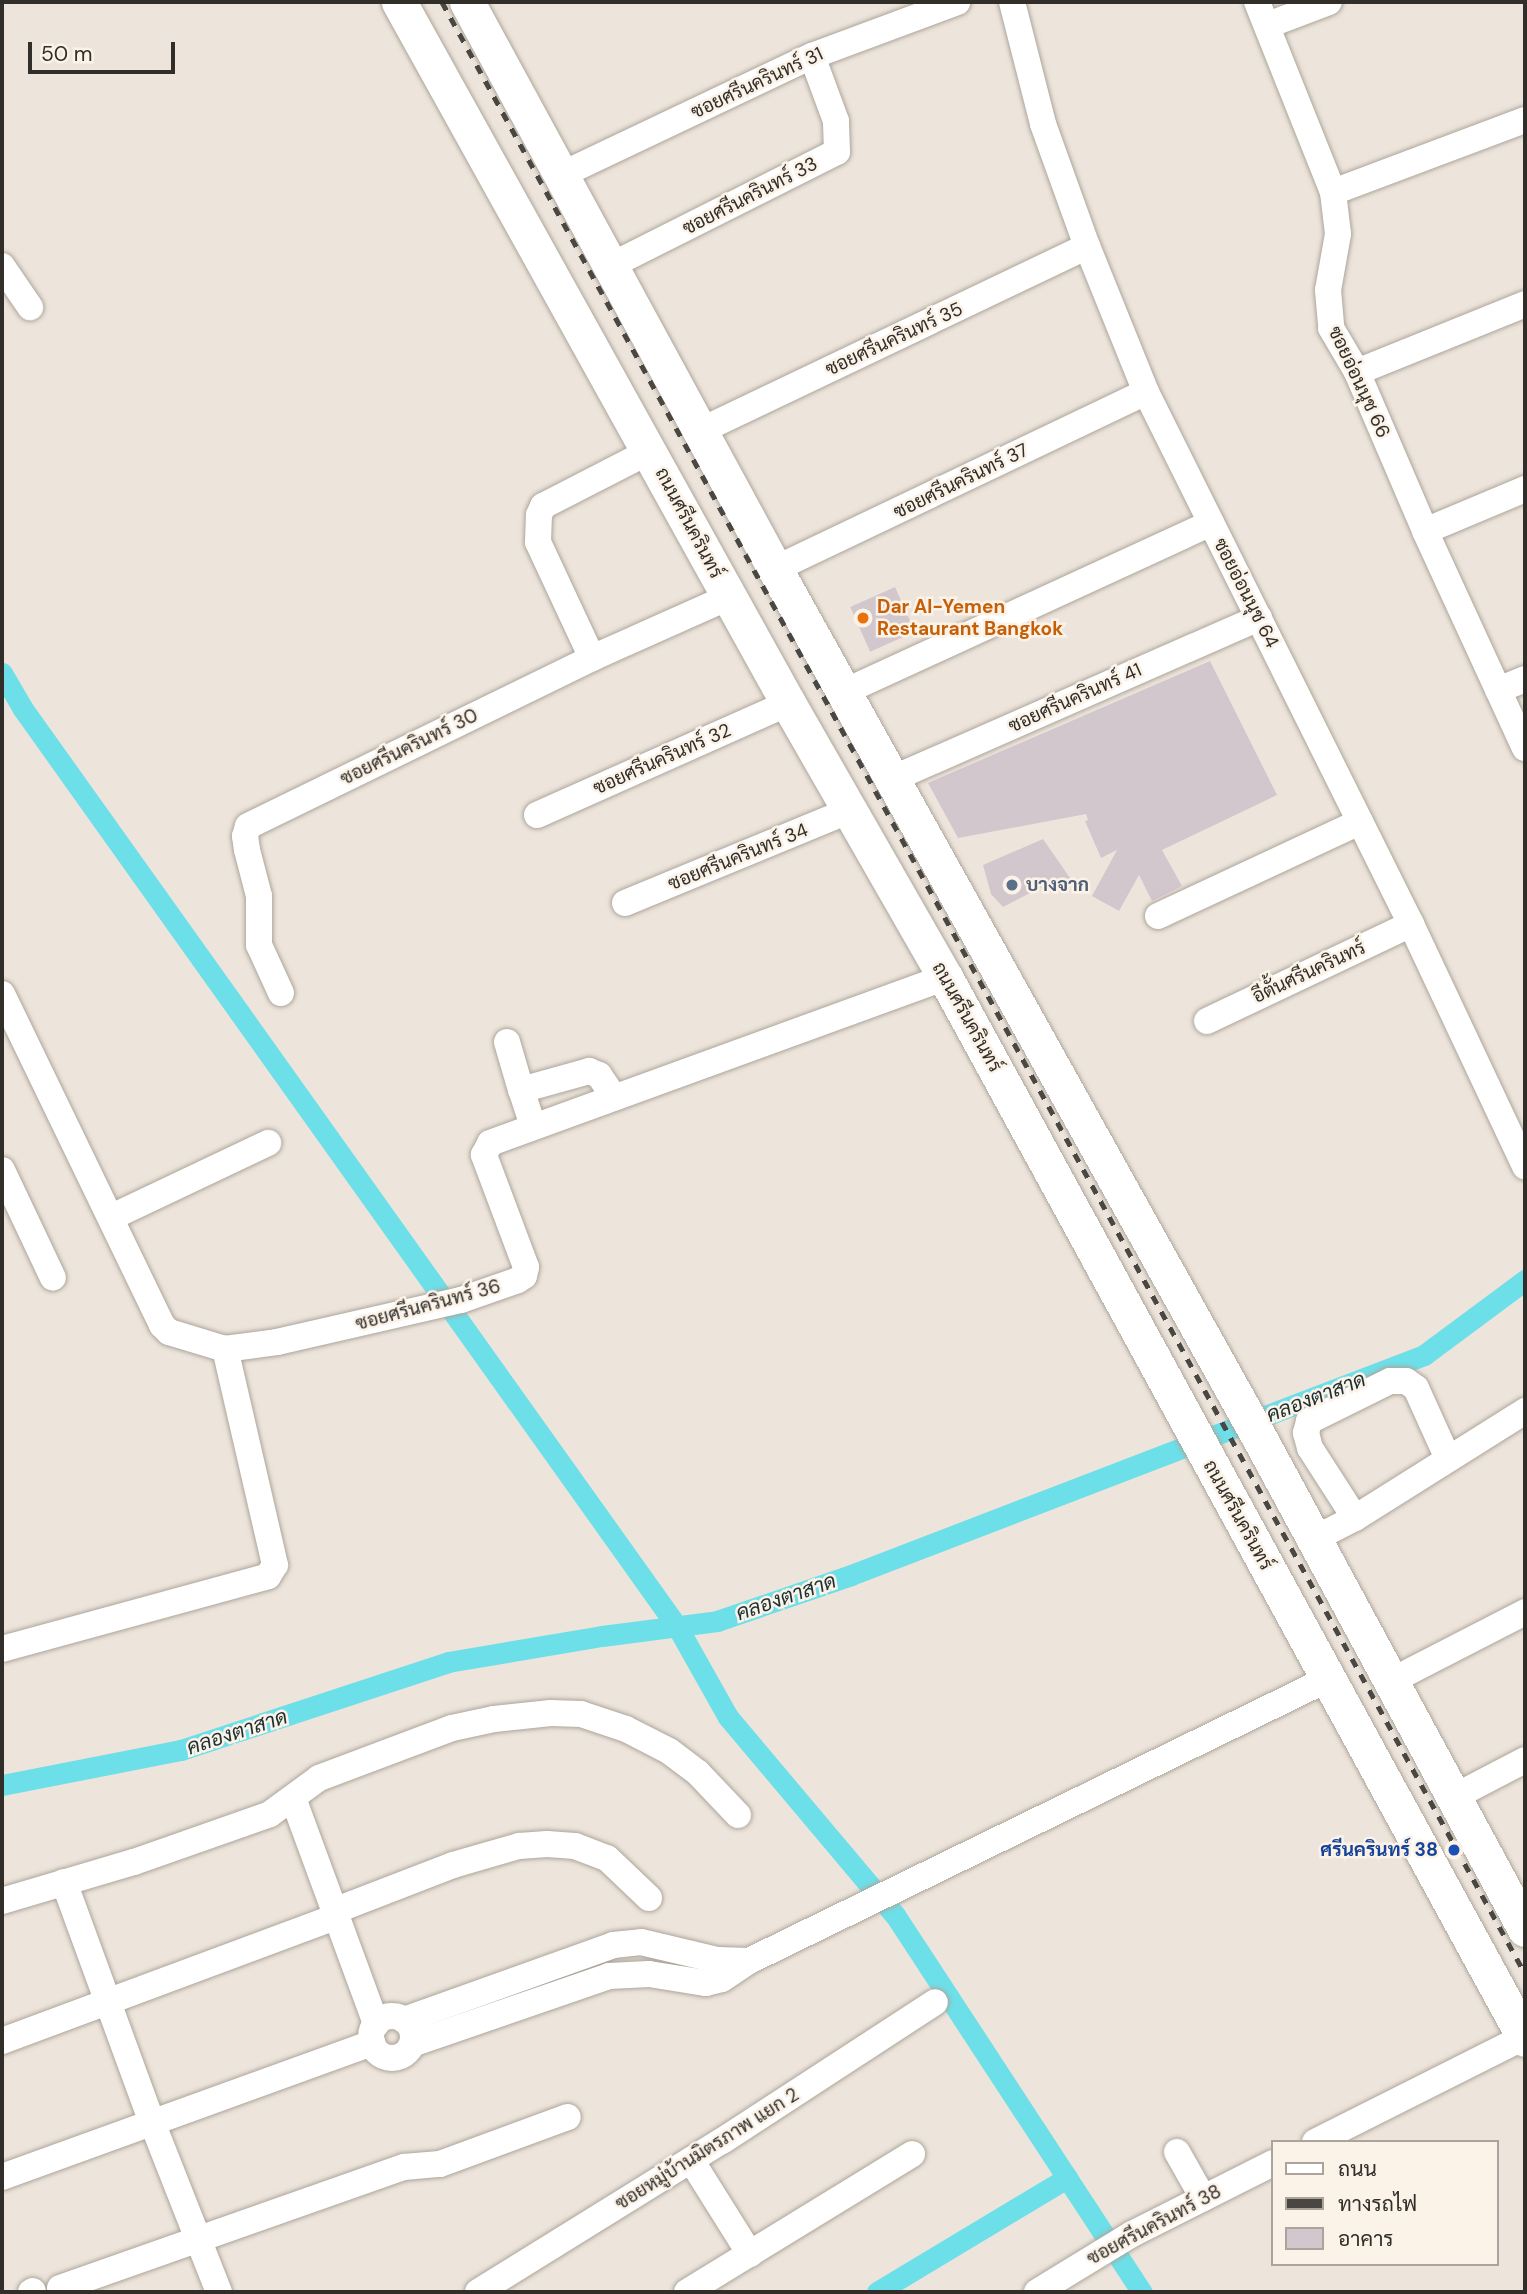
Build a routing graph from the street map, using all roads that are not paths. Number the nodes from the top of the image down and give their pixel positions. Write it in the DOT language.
graph roads {
  1 [pos="399,2"];
  2 [pos="467,2"];
  3 [pos="957,2"];
  4 [pos="1012,2"];
  5 [pos="1329,2"];
  6 [pos="1263,14"];
  7 [pos="812,56"];
  8 [pos="1525,120"];
  9 [pos="535,128"];
  10 [pos="485,158"];
  11 [pos="561,175"];
  12 [pos="1334,192"];
  13 [pos="1087,246"];
  14 [pos="2,266"];
  15 [pos="610,266"];
  16 [pos="1525,304"];
  17 [pos="30,307"];
  18 [pos="1357,372"];
  19 [pos="1146,392"];
  20 [pos="700,430"];
  21 [pos="650,451"];
  22 [pos="1525,489"];
  23 [pos="1211,523"];
  24 [pos="1424,531"];
  25 [pos="775,569"];
  26 [pos="729,597"];
  27 [pos="1258,618"];
  28 [pos="592,658"];
  29 [pos="1525,679"];
  30 [pos="1498,690"];
  31 [pos="846,691"];
  32 [pos="788,703"];
  33 [pos="1525,748"];
  34 [pos="892,779"];
  35 [pos="851,810"];
  36 [pos="537,815"];
  37 [pos="1360,822"];
  38 [pos="625,903"];
  39 [pos="1158,916"];
  40 [pos="1411,924"];
  41 [pos="945,977"];
  42 [pos="281,993"];
  43 [pos="2,994"];
  44 [pos="1207,1021"];
  45 [pos="507,1042"];
  46 [pos="521,1090"];
  47 [pos="614,1097"];
  48 [pos="533,1126"];
  49 [pos="268,1143"];
  50 [pos="1525,1166"];
  51 [pos="2,1170"];
  52 [pos="112,1217"];
  53 [pos="53,1278"];
  54 [pos="225,1349"];
  55 [pos="1525,1411"];
  56 [pos="1448,1460"];
  57 [pos="1355,1518"];
  58 [pos="1314,1539"];
  59 [pos="1525,1612"];
  60 [pos="2,1649"];
  61 [pos="1328,1679"];
  62 [pos="1391,1681"];
  63 [pos="1525,1760"];
  64 [pos="1454,1797"];
  65 [pos="293,1798"];
  66 [pos="738,1815"];
  67 [pos="64,1882"];
  68 [pos="649,1898"];
  69 [pos="2,1901"];
  70 [pos="335,1914"];
  71 [pos="1525,1929"];
  72 [pos="108,2001"];
  73 [pos="935,2002"];
  74 [pos="408,2032"];
  75 [pos="374,2034"];
  76 [pos="1525,2038"];
  77 [pos="2,2041"];
  78 [pos="568,2117"];
  79 [pos="152,2122"];
  80 [pos="1319,2140"];
  81 [pos="1177,2152"];
  82 [pos="912,2154"];
  83 [pos="691,2160"];
  84 [pos="1272,2164"];
  85 [pos="2,2177"];
  86 [pos="1203,2198"];
  87 [pos="200,2241"];
  88 [pos="750,2254"];
  89 [pos="60,2288"];
  90 [pos="219,2292"];
  91 [pos="478,2292"];
  92 [pos="687,2292"];
  93 [pos="1037,2292"];
  1 -- 10 [label="main road, ถนนศรีนครินทร์"];
  2 -- 9 [label="main road"];
  3 -- 7 [label="street, ซอยศรีนครินทร์ 31"];
  4 -- 13 [label="street, ซอยอ่อนนุช 64"];
  5 -- 6 [label="street"];
  6 -- 12 [label="street, ซอยอ่อนนุช 66"];
  7 -- 11 [label="street, ซอยศรีนครินทร์ 31"];
  7 -- 15 [label="street, ซอยศรีนครินทร์ 33"];
  8 -- 12 [label="street"];
  9 -- 10 [label="main road"];
  9 -- 11 [label="main road"];
  10 -- 21 [label="main road, ถนนศรีนครินทร์"];
  11 -- 15 [label="main road"];
  12 -- 18 [label="street, ซอยอ่อนนุช 66"];
  13 -- 19 [label="street, ซอยอ่อนนุช 64"];
  13 -- 20 [label="street, ซอยศรีนครินทร์ 35"];
  14 -- 17 [label="street"];
  15 -- 20 [label="main road"];
  16 -- 18 [label="street"];
  18 -- 24 [label="street, ซอยอ่อนนุช 66"];
  19 -- 23 [label="street, ซอยอ่อนนุช 64"];
  19 -- 25 [label="street, ซอยศรีนครินทร์ 37"];
  20 -- 25 [label="main road"];
  21 -- 26 [label="main road, ถนนศรีนครินทร์"];
  21 -- 28 [label="street"];
  22 -- 24 [label="street"];
  23 -- 27 [label="street, ซอยอ่อนนุช 64"];
  23 -- 31 [label="street"];
  24 -- 30 [label="street, ซอยอ่อนนุช 66"];
  25 -- 31 [label="main road"];
  26 -- 28 [label="street, ซอยศรีนครินทร์ 30"];
  26 -- 32 [label="main road, ถนนศรีนครินทร์"];
  27 -- 34 [label="street, ซอยศรีนครินทร์ 41"];
  27 -- 37 [label="street, ซอยอ่อนนุช 64"];
  28 -- 42 [label="street, ซอยศรีนครินทร์ 30"];
  29 -- 30 [label="street"];
  30 -- 33 [label="street, ซอยอ่อนนุช 66"];
  31 -- 34 [label="main road"];
  32 -- 35 [label="main road, ถนนศรีนครินทร์"];
  32 -- 36 [label="street, ซอยศรีนครินทร์ 32"];
  34 -- 58 [label="main road"];
  35 -- 38 [label="street, ซอยศรีนครินทร์ 34"];
  35 -- 41 [label="main road, ถนนศรีนครินทร์"];
  37 -- 39 [label="street"];
  37 -- 40 [label="street, ซอยอ่อนนุช 64"];
  40 -- 44 [label="street, อีตั้นศรีนครินทร์"];
  40 -- 50 [label="street, ซอยอ่อนนุช 64"];
  41 -- 47 [label="street, ซอยศรีนครินทร์ 36"];
  41 -- 61 [label="main road, ถนนศรีนครินทร์"];
  43 -- 52 [label="street, ซอยศรีนครินทร์ 36"];
  45 -- 46 [label="street"];
  46 -- 47 [label="street"];
  46 -- 48 [label="street"];
  47 -- 48 [label="street, ซอยศรีนครินทร์ 36"];
  48 -- 54 [label="street, ซอยศรีนครินทร์ 36"];
  49 -- 52 [label="street"];
  51 -- 53 [label="street"];
  52 -- 54 [label="street, ซอยศรีนครินทร์ 36"];
  54 -- 60 [label="street"];
  55 -- 56 [label="street"];
  56 -- 57 [label="street"];
  56 -- 57 [label="street"];
  57 -- 58 [label="street"];
  58 -- 62 [label="main road"];
  59 -- 62 [label="street"];
  61 -- 74 [label="street"];
  61 -- 76 [label="main road, ถนนศรีนครินทร์"];
  62 -- 64 [label="main road"];
  63 -- 64 [label="street"];
  64 -- 71 [label="main road"];
  65 -- 66 [label="street"];
  65 -- 67 [label="street"];
  65 -- 70 [label="street"];
  67 -- 69 [label="street"];
  67 -- 72 [label="street"];
  68 -- 70 [label="street"];
  70 -- 72 [label="street"];
  70 -- 75 [label="street"];
  72 -- 77 [label="street"];
  72 -- 79 [label="street"];
  73 -- 83 [label="street, ซอยหมู่บ้านมิตรภาพ แยก 2"];
  74 -- 75 [label="street"];
  74 -- 75 [label="street"];
  75 -- 79 [label="street"];
  76 -- 80 [label="street"];
  78 -- 87 [label="street"];
  79 -- 85 [label="street"];
  79 -- 87 [label="street"];
  81 -- 86 [label="street"];
  82 -- 88 [label="street"];
  83 -- 88 [label="street"];
  83 -- 91 [label="street, ซอยหมู่บ้านมิตรภาพ แยก 2"];
  84 -- 86 [label="street, ซอยศรีนครินทร์ 38"];
  86 -- 93 [label="street, ซอยศรีนครินทร์ 38"];
  87 -- 89 [label="street"];
  87 -- 90 [label="street"];
  88 -- 92 [label="street"];
}
